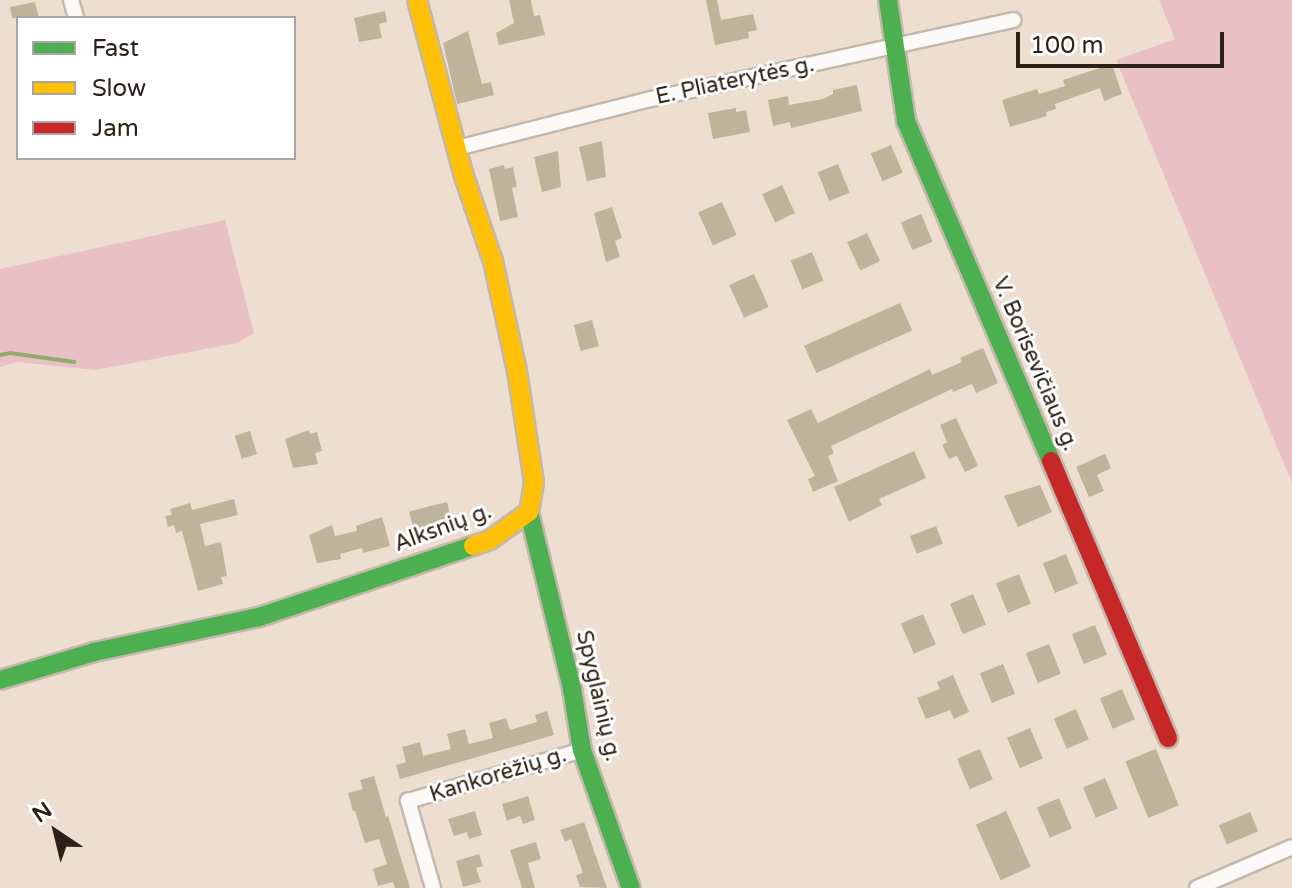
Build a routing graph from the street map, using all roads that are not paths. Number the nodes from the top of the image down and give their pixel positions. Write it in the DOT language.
graph roads {
  1 [pos="417,0"];
  2 [pos="888,0"];
  3 [pos="1014,20"];
  4 [pos="897,46"];
  5 [pos="457,148"];
  6 [pos="529,512"];
  7 [pos="0,680"];
  8 [pos="1168,738"];
  9 [pos="582,750"];
  10 [pos="1292,847"];
  11 [pos="433,888"];
  12 [pos="631,888"];
  13 [pos="1197,888"];
  1 -- 5 [label="street"];
  2 -- 4 [label="street, V. Borisevičiaus g."];
  3 -- 4 [label="street, E. Pliaterytės g."];
  4 -- 5 [label="street, E. Pliaterytės g."];
  4 -- 8 [label="street, V. Borisevičiaus g."];
  5 -- 6 [label="street"];
  6 -- 7 [label="street, Alksnių g."];
  6 -- 9 [label="street, Spyglainių g."];
  9 -- 11 [label="street, Kankorėžių g."];
  9 -- 12 [label="street, Spyglainių g."];
  10 -- 13 [label="street"];
}
